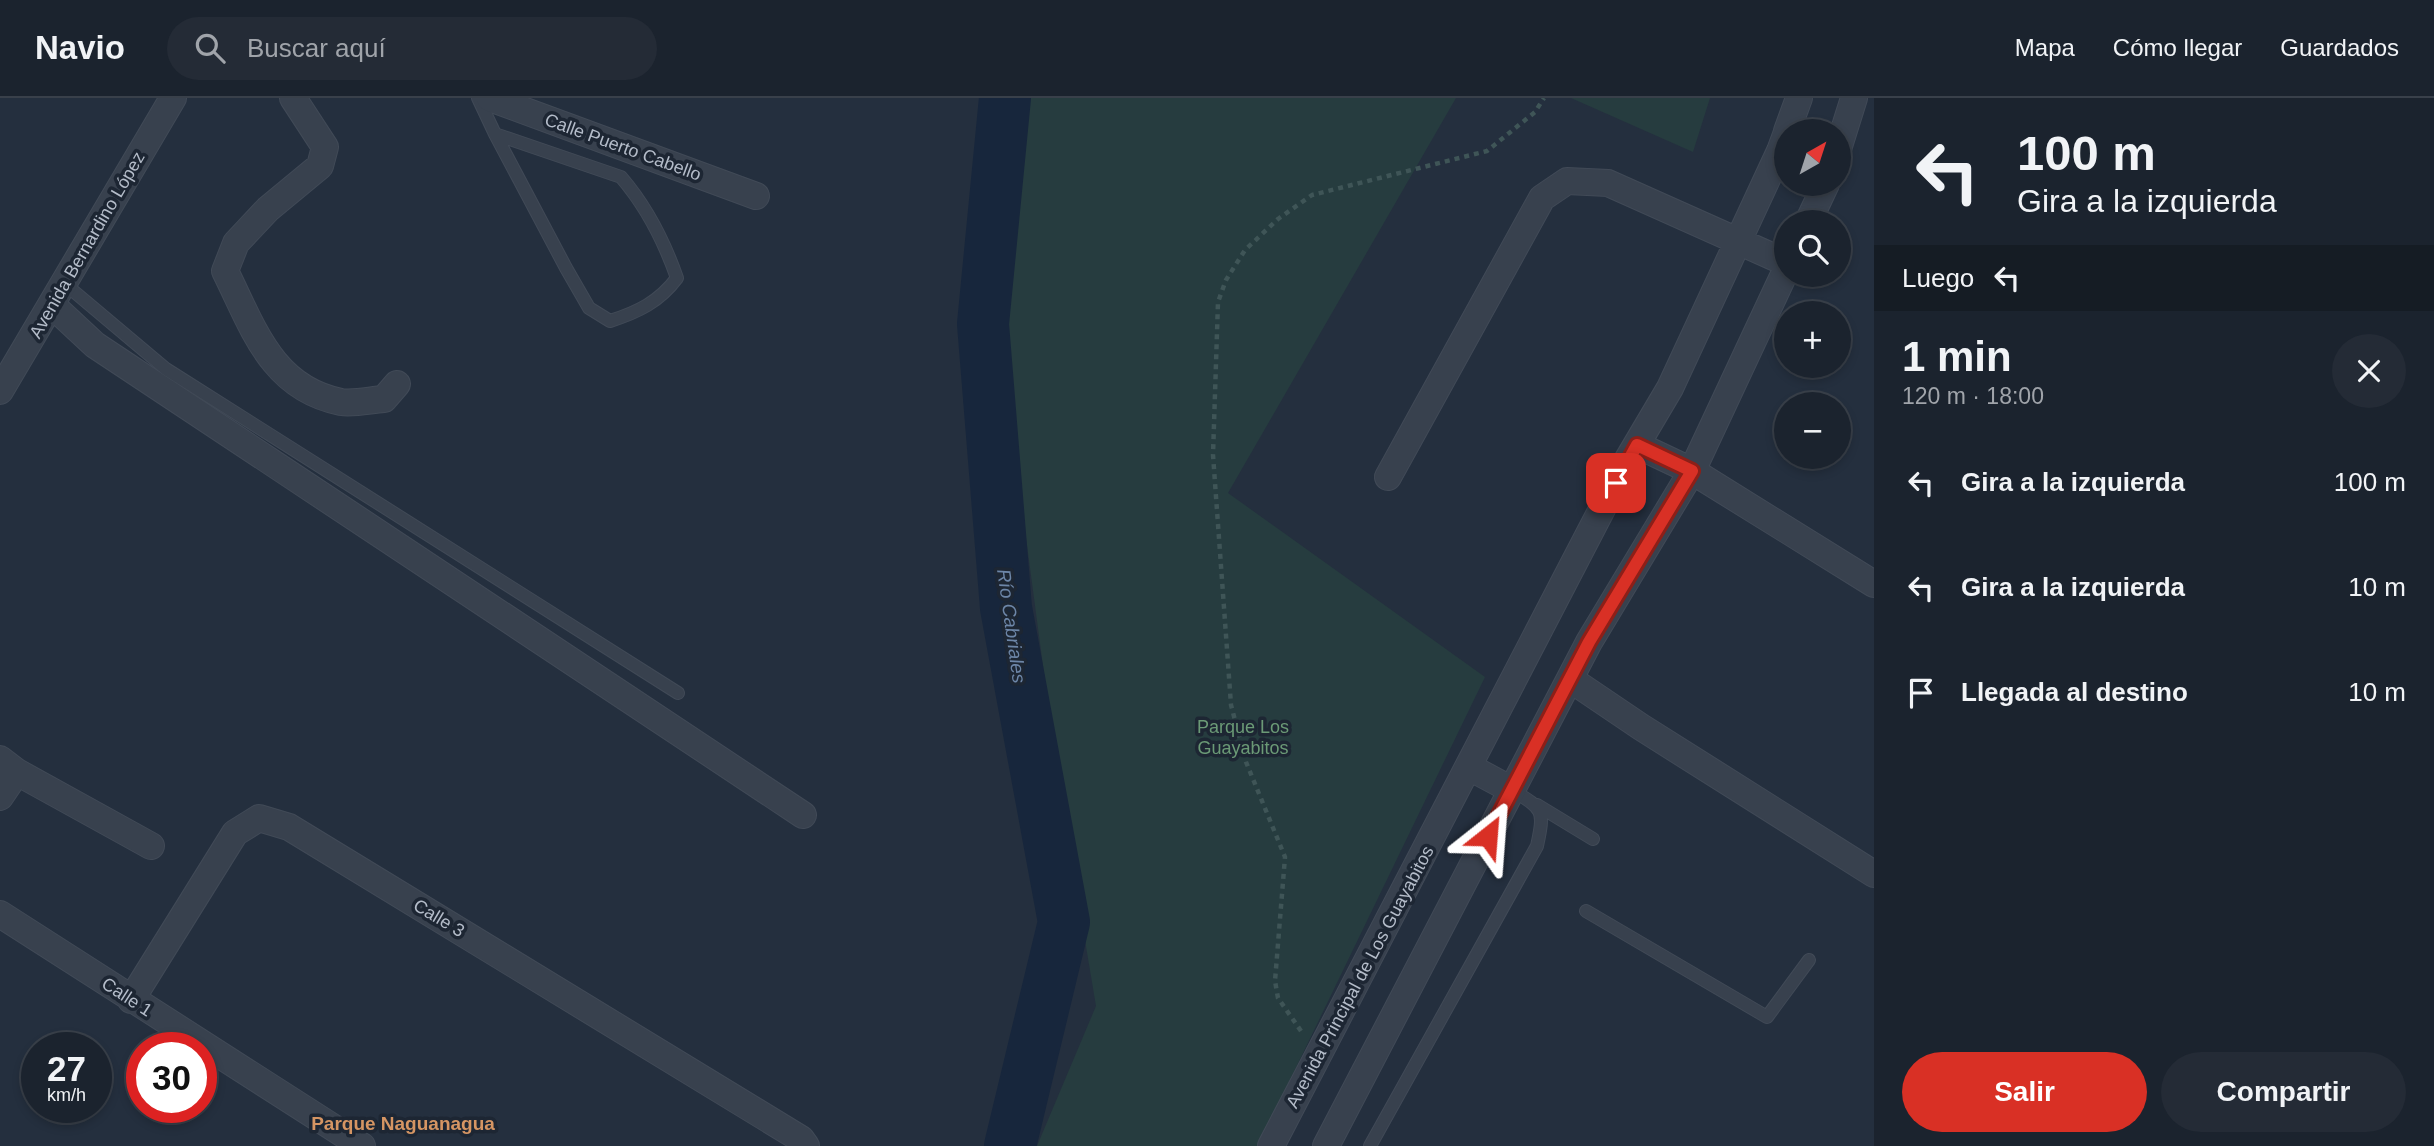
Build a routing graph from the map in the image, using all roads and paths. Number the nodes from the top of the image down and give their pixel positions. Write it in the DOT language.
graph roads {
  1 [pos="173,98"];
  2 [pos="293,98"];
  3 [pos="478,98"];
  4 [pos="1544,98"];
  5 [pos="1798,98"];
  6 [pos="1854,98"];
  7 [pos="506,101"];
  8 [pos="1791,119"];
  9 [pos="1847,119"];
  10 [pos="495,134"];
  11 [pos="1774,161"];
  12 [pos="756,196"];
  13 [pos="1738,242"];
  14 [pos="1774,259"];
  15 [pos="1777,287"];
  16 [pos="59,295"];
  17 [pos="397,384"];
  18 [pos="0,391"];
  19 [pos="1637,445"];
  20 [pos="1692,471"];
  21 [pos="1388,477"];
  22 [pos="1874,584"];
  23 [pos="1570,679"];
  24 [pos="678,693"];
  25 [pos="8,765"];
  26 [pos="1469,766"];
  27 [pos="1512,790"];
  28 [pos="0,797"];
  29 [pos="1537,805"];
  30 [pos="803,815"];
  31 [pos="1593,839"];
  32 [pos="151,846"];
  33 [pos="1874,874"];
  34 [pos="1586,911"];
  35 [pos="0,914"];
  36 [pos="1809,960"];
  37 [pos="131,1000"];
  38 [pos="1304,1034"];
  39 [pos="362,1146"];
  40 [pos="806,1146"];
  41 [pos="1271,1146"];
  42 [pos="1326,1146"];
  43 [pos="1370,1146"];
  1 -- 16 [label="street, Avenida Bernardino López"];
  2 -- 17 [label="street"];
  3 -- 10 [label="lane"];
  4 -- 38 [label="path"];
  5 -- 8 [label="street, Avenida Principal de Los Guayabitos"];
  6 -- 9 [label="street"];
  7 -- 12 [label="street, Calle Puerto Cabello"];
  10 -- 10 [label="lane"];
  11 -- 13 [label="street, Avenida Principal de Los Guayabitos"];
  13 -- 14 [label="street"];
  13 -- 19 [label="street, Avenida Principal de Los Guayabitos"];
  13 -- 21 [label="street"];
  15 -- 20 [label="street"];
  16 -- 18 [label="street, Avenida Bernardino López"];
  16 -- 24 [label="lane"];
  16 -- 30 [label="street"];
  19 -- 20 [label="street"];
  19 -- 26 [label="street, Avenida Principal de Los Guayabitos"];
  20 -- 22 [label="street"];
  20 -- 23 [label="street"];
  23 -- 27 [label="street"];
  23 -- 33 [label="street"];
  25 -- 28 [label="street"];
  25 -- 32 [label="street"];
  26 -- 27 [label="street"];
  26 -- 41 [label="street, Avenida Principal de Los Guayabitos"];
  27 -- 29 [label="lane"];
  27 -- 42 [label="street"];
  29 -- 31 [label="lane"];
  29 -- 43 [label="lane"];
  34 -- 36 [label="lane"];
  35 -- 37 [label="street, Calle 1"];
  37 -- 39 [label="street, Calle 1"];
  37 -- 40 [label="street, Calle 3"];
}
